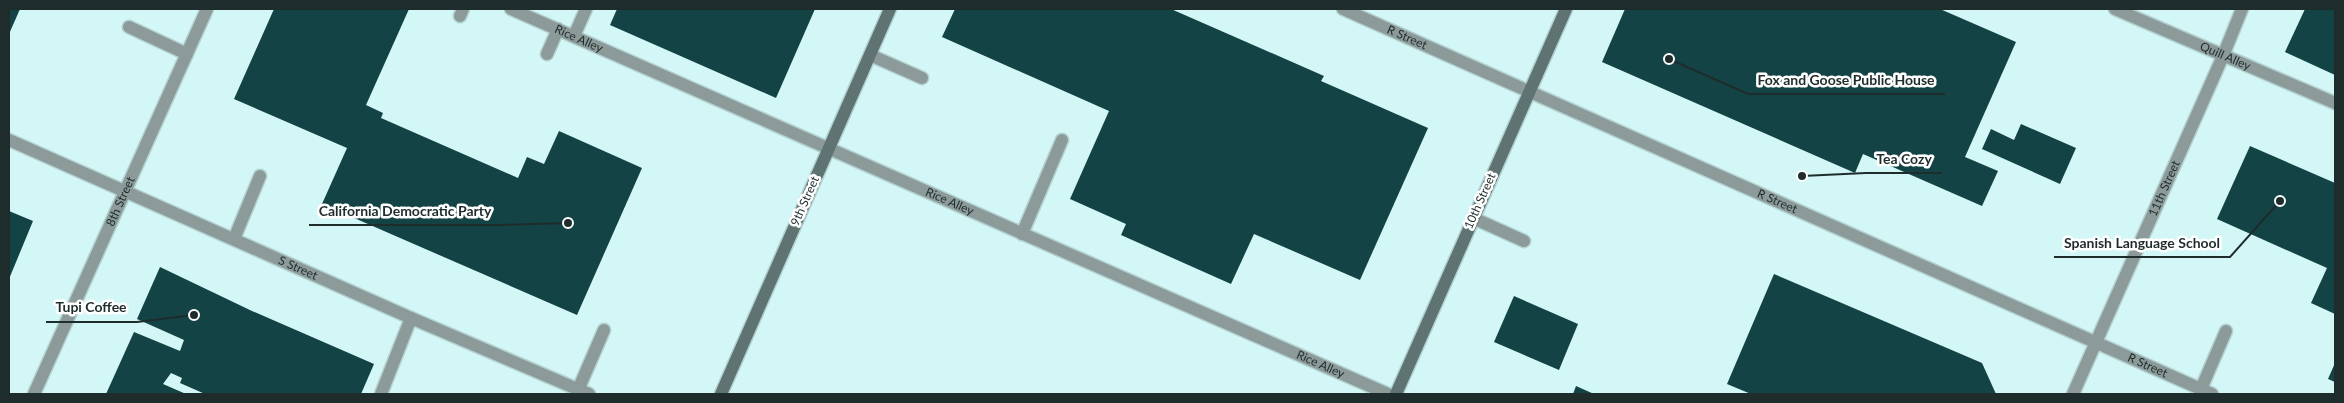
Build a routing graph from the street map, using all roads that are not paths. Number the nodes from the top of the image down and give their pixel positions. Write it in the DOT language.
graph roads {
  1 [pos="207,9"];
  2 [pos="511,9"];
  3 [pos="586,9"];
  4 [pos="890,9"];
  5 [pos="1343,9"];
  6 [pos="1566,9"];
  7 [pos="2115,9"];
  8 [pos="2242,9"];
  9 [pos="129,27"];
  10 [pos="558,29"];
  11 [pos="574,36"];
  12 [pos="187,54"];
  13 [pos="547,54"];
  14 [pos="870,55"];
  15 [pos="2223,56"];
  16 [pos="922,78"];
  17 [pos="1529,92"];
  18 [pos="2335,103"];
  19 [pos="9,140"];
  20 [pos="1062,140"];
  21 [pos="828,148"];
  22 [pos="260,176"];
  23 [pos="126,191"];
  24 [pos="1473,218"];
  25 [pos="1022,234"];
  26 [pos="234,239"];
  27 [pos="1524,241"];
  28 [pos="411,318"];
  29 [pos="604,330"];
  30 [pos="2226,331"];
  31 [pos="2095,343"];
  32 [pos="584,392"];
  33 [pos="2206,392"];
  34 [pos="34,394"];
  35 [pos="381,394"];
  36 [pos="721,394"];
  37 [pos="1388,394"];
  38 [pos="1396,394"];
  39 [pos="2073,394"];
  1 -- 12 [label="street, 8th Street"];
  2 -- 10 [label="street, Rice Alley"];
  3 -- 11 [label="street"];
  4 -- 14 [label="street, 9th Street"];
  5 -- 17 [label="street, R Street"];
  6 -- 17 [label="street, 10th Street"];
  7 -- 15 [label="street, Quill Alley"];
  8 -- 15 [label="street, 11th Street"];
  9 -- 12 [label="street"];
  10 -- 11 [label="street, Rice Alley"];
  10 -- 13 [label="street"];
  11 -- 21 [label="street, Rice Alley"];
  12 -- 23 [label="street, 8th Street"];
  14 -- 16 [label="street"];
  14 -- 21 [label="street, 9th Street"];
  15 -- 18 [label="street, Quill Alley"];
  15 -- 31 [label="street, 11th Street"];
  17 -- 24 [label="street, 10th Street"];
  17 -- 31 [label="street, R Street"];
  19 -- 23 [label="street, S Street"];
  20 -- 25 [label="street"];
  21 -- 25 [label="street, Rice Alley"];
  21 -- 36 [label="street, 9th Street"];
  22 -- 26 [label="street"];
  23 -- 26 [label="street, S Street"];
  23 -- 34 [label="street, 8th Street"];
  24 -- 27 [label="street"];
  24 -- 38 [label="street, 10th Street"];
  25 -- 37 [label="street, Rice Alley"];
  26 -- 28 [label="street, S Street"];
  28 -- 32 [label="street, S Street"];
  28 -- 35 [label="street"];
  29 -- 32 [label="street"];
  30 -- 33 [label="street"];
  31 -- 33 [label="street, R Street"];
  31 -- 39 [label="street, 11th Street"];
}
